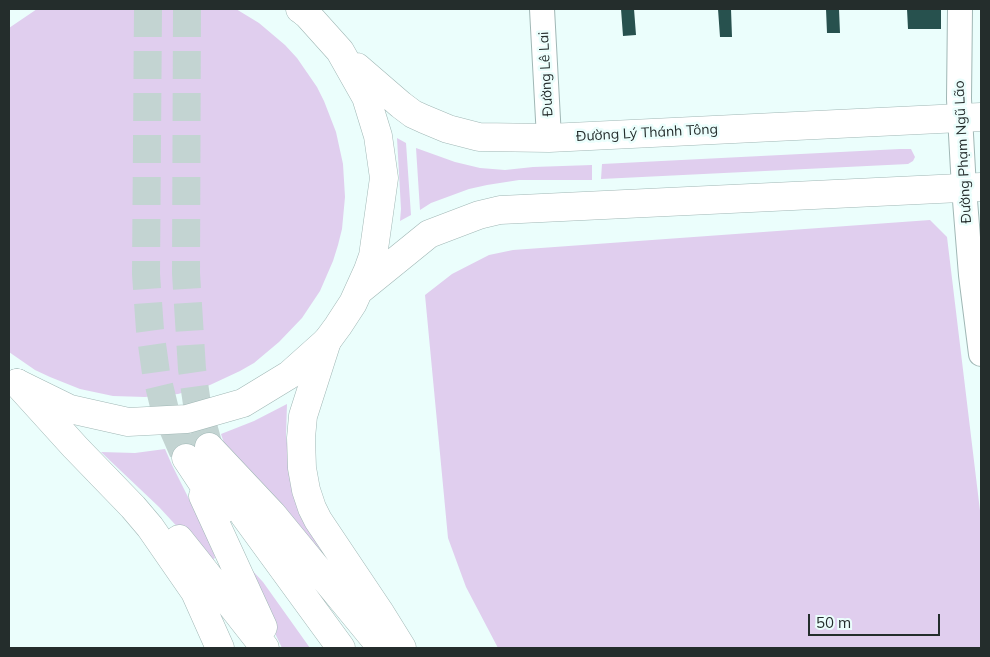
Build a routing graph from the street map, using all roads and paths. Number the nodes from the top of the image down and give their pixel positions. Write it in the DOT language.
graph roads {
  1 [pos="542,9"];
  2 [pos="960,9"];
  3 [pos="302,10"];
  4 [pos="340,51"];
  5 [pos="970,117"];
  6 [pos="549,138"];
  7 [pos="972,187"];
  8 [pos="359,291"];
  9 [pos="327,341"];
  10 [pos="981,345"];
  11 [pos="13,380"];
  12 [pos="75,447"];
  13 [pos="198,452"];
  14 [pos="331,538"];
  15 [pos="220,648"];
  16 [pos="265,648"];
  17 [pos="273,648"];
  18 [pos="321,648"];
  19 [pos="342,648"];
  20 [pos="382,648"];
  21 [pos="402,648"];
  22 [pos="422,648"];
  1 -- 6 [label="street, Đường Lê Lai"];
  2 -- 5 [label="street, Đường Phạm Ngũ Lão"];
  3 -- 4 [label="main road"];
  4 -- 6 [label="main road, Đường Lý Thánh Tông"];
  4 -- 8 [label="main road"];
  5 -- 6 [label="main road, Đường Lý Thánh Tông"];
  5 -- 7 [label="street, Đường Phạm Ngũ Lão"];
  7 -- 8 [label="main road"];
  7 -- 10 [label="street, Đường Phạm Ngũ Lão"];
  8 -- 9 [label="main road"];
  9 -- 11 [label="main road"];
  9 -- 14 [label="main road"];
  11 -- 12 [label="main road"];
  12 -- 15 [label="main road"];
  12 -- 16 [label="main road"];
  13 -- 17 [label="main road"];
  13 -- 18 [label="main road"];
  13 -- 19 [label="main road"];
  13 -- 20 [label="main road"];
  14 -- 21 [label="main road"];
  14 -- 22 [label="main road"];
}
